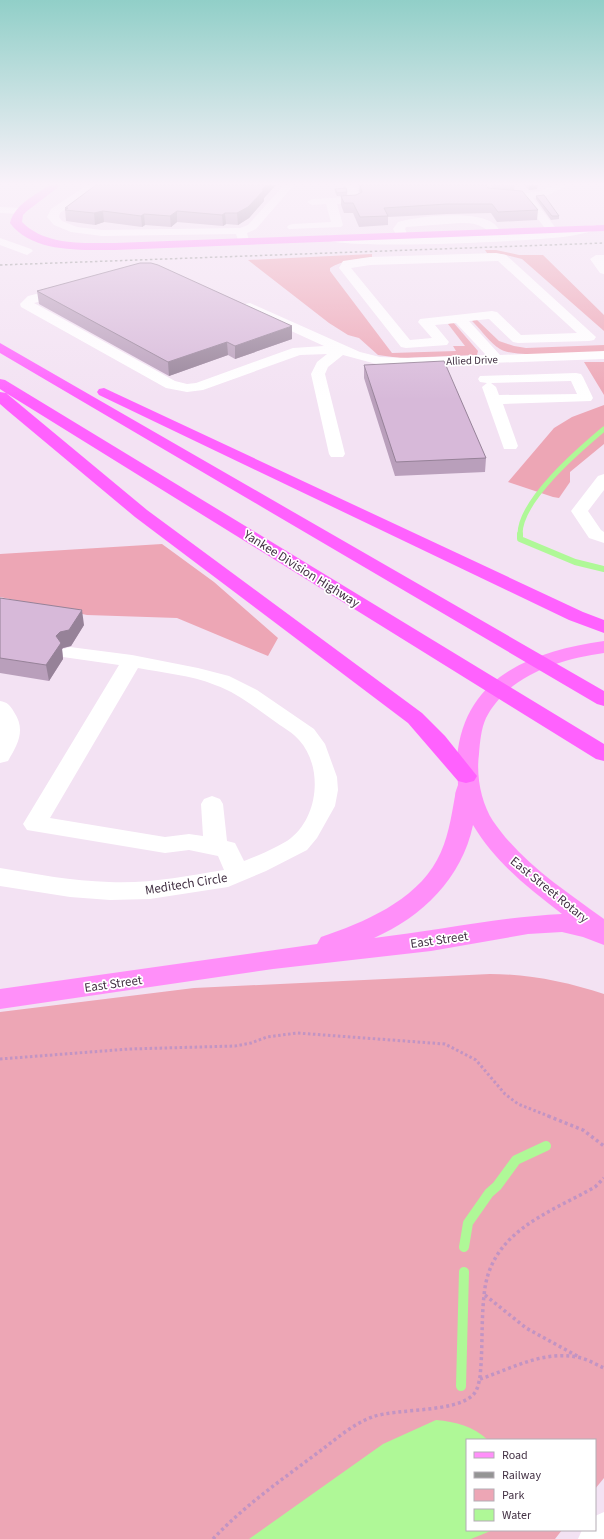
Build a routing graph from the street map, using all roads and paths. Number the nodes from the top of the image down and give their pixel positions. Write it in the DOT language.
graph roads {
  1 [pos="604,259"];
  2 [pos="604,270"];
  3 [pos="82,286"];
  4 [pos="240,303"];
  5 [pos="459,318"];
  6 [pos="0,344"];
  7 [pos="0,347"];
  8 [pos="341,349"];
  9 [pos="604,356"];
  10 [pos="497,359"];
  11 [pos="479,360"];
  12 [pos="486,379"];
  13 [pos="0,382"];
  14 [pos="0,395"];
  15 [pos="493,400"];
  16 [pos="510,446"];
  17 [pos="337,454"];
  18 [pos="604,480"];
  19 [pos="604,538"];
  20 [pos="604,627"];
  21 [pos="604,647"];
  22 [pos="70,653"];
  23 [pos="132,661"];
  24 [pos="604,700"];
  25 [pos="0,707"];
  26 [pos="604,754"];
  27 [pos="0,756"];
  28 [pos="467,781"];
  29 [pos="212,804"];
  30 [pos="216,847"];
  31 [pos="238,874"];
  32 [pos="0,877"];
  33 [pos="604,932"];
  34 [pos="604,936"];
  35 [pos="273,959"];
  36 [pos="0,999"];
  37 [pos="0,1059"];
  38 [pos="604,1146"];
  39 [pos="604,1178"];
  40 [pos="484,1295"];
  41 [pos="582,1358"];
  42 [pos="604,1368"];
  43 [pos="480,1379"];
  44 [pos="604,1531"];
  45 [pos="213,1539"];
  46 [pos="598,1539"];
  1 -- 2 [label="street"];
  3 -- 8 [label="street"];
  4 -- 8 [label="street, Allied Drive"];
  5 -- 5 [label="street"];
  5 -- 10 [label="street"];
  6 -- 20 [label="highway"];
  7 -- 24 [label="highway"];
  8 -- 11 [label="street, Allied Drive"];
  8 -- 17 [label="street"];
  9 -- 10 [label="street, Allied Drive"];
  10 -- 11 [label="street, Allied Drive"];
  11 -- 12 [label="street"];
  12 -- 15 [label="street"];
  12 -- 15 [label="street"];
  13 -- 26 [label="highway, Yankee Division Highway"];
  14 -- 28 [label="highway"];
  15 -- 16 [label="street"];
  18 -- 19 [label="street"];
  21 -- 28 [label="main road, East Street Rotary"];
  22 -- 23 [label="street, Meditech Circle"];
  23 -- 30 [label="street"];
  23 -- 31 [label="street, Meditech Circle"];
  25 -- 27 [label="street"];
  28 -- 33 [label="main road, East Street Rotary"];
  28 -- 35 [label="main road, East Street"];
  29 -- 30 [label="street"];
  30 -- 31 [label="street"];
  31 -- 32 [label="street, Meditech Circle"];
  34 -- 35 [label="main road, East Street"];
  35 -- 36 [label="main road, East Street"];
  37 -- 38 [label="path"];
  39 -- 40 [label="path"];
  40 -- 41 [label="path"];
  40 -- 43 [label="path"];
  41 -- 42 [label="path"];
  41 -- 43 [label="path"];
  43 -- 45 [label="path"];
  44 -- 46 [label="street"];
}
